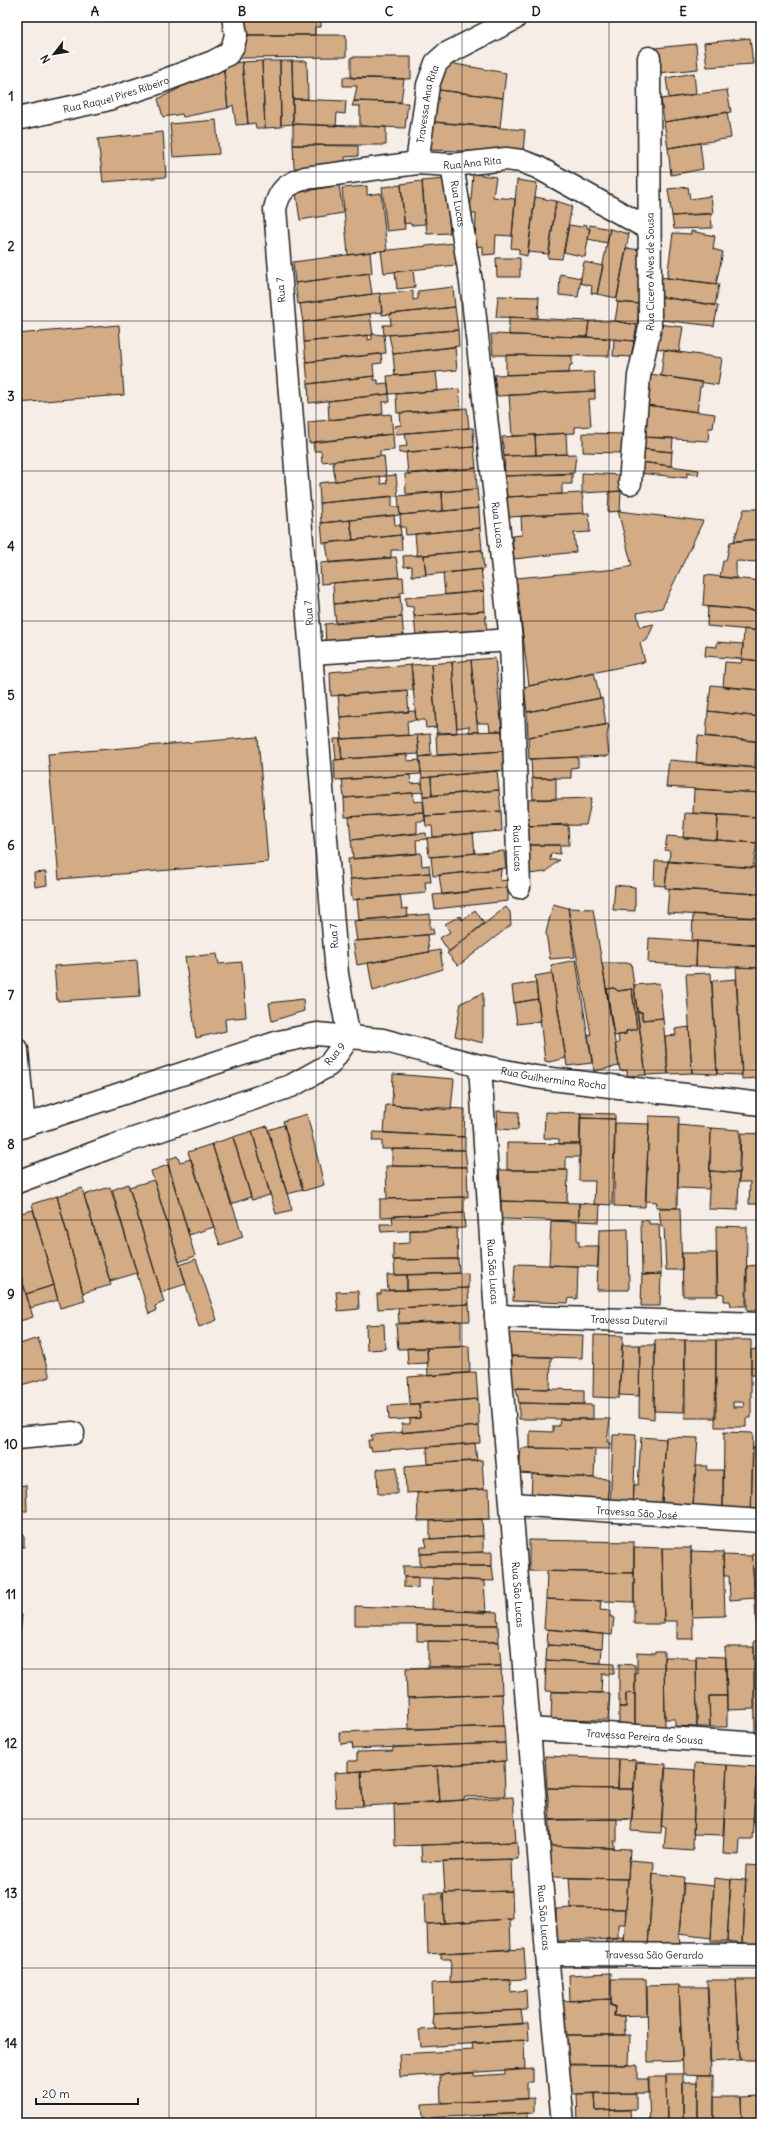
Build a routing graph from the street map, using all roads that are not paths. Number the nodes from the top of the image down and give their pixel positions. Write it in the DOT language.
graph roads {
  1 [pos="233,17"];
  2 [pos="514,19"];
  3 [pos="649,58"];
  4 [pos="17,118"];
  5 [pos="417,163"];
  6 [pos="452,165"];
  7 [pos="282,189"];
  8 [pos="649,229"];
  9 [pos="630,483"];
  10 [pos="511,640"];
  11 [pos="312,653"];
  12 [pos="519,887"];
  13 [pos="350,1037"];
  14 [pos="17,1050"];
  15 [pos="480,1066"];
  16 [pos="761,1104"];
  17 [pos="21,1127"];
  18 [pos="17,1182"];
  19 [pos="496,1316"];
  20 [pos="761,1324"];
  21 [pos="73,1433"];
  22 [pos="17,1438"];
  23 [pos="513,1504"];
  24 [pos="761,1521"];
  25 [pos="529,1729"];
  26 [pos="761,1744"];
  27 [pos="547,1954"];
  28 [pos="761,1954"];
  29 [pos="563,2123"];
  1 -- 4 [label="street, Rua Raquel Pires Ribeiro"];
  2 -- 5 [label="street, Travessa Ana Rita"];
  3 -- 8 [label="street, Rua Cicero Alves de Sousa"];
  5 -- 6 [label="street, Rua Ana Rita"];
  5 -- 7 [label="street, Rua Ana Rita"];
  6 -- 8 [label="street, Rua Ana Rita"];
  6 -- 10 [label="street, Rua Lucas"];
  7 -- 11 [label="street, Rua 7"];
  8 -- 9 [label="street, Rua Cicero Alves de Sousa"];
  10 -- 11 [label="street"];
  10 -- 12 [label="street, Rua Lucas"];
  11 -- 13 [label="street, Rua 7"];
  13 -- 15 [label="street, Rua Guilhermina Rocha"];
  13 -- 17 [label="street, Rua 9"];
  13 -- 18 [label="street, Rua 9"];
  14 -- 17 [label="street"];
  15 -- 16 [label="street, Rua Guilhermina Rocha"];
  15 -- 19 [label="street, Rua São Lucas"];
  19 -- 20 [label="street, Travessa Dutervil"];
  19 -- 23 [label="street, Rua São Lucas"];
  21 -- 22 [label="street"];
  23 -- 24 [label="street, Travessa São José"];
  23 -- 25 [label="street, Rua São Lucas"];
  25 -- 26 [label="street, Travessa Pereira de Sousa"];
  25 -- 27 [label="street, Rua São Lucas"];
  27 -- 28 [label="street, Travessa São Gerardo"];
  27 -- 29 [label="street, Rua São Lucas"];
}
